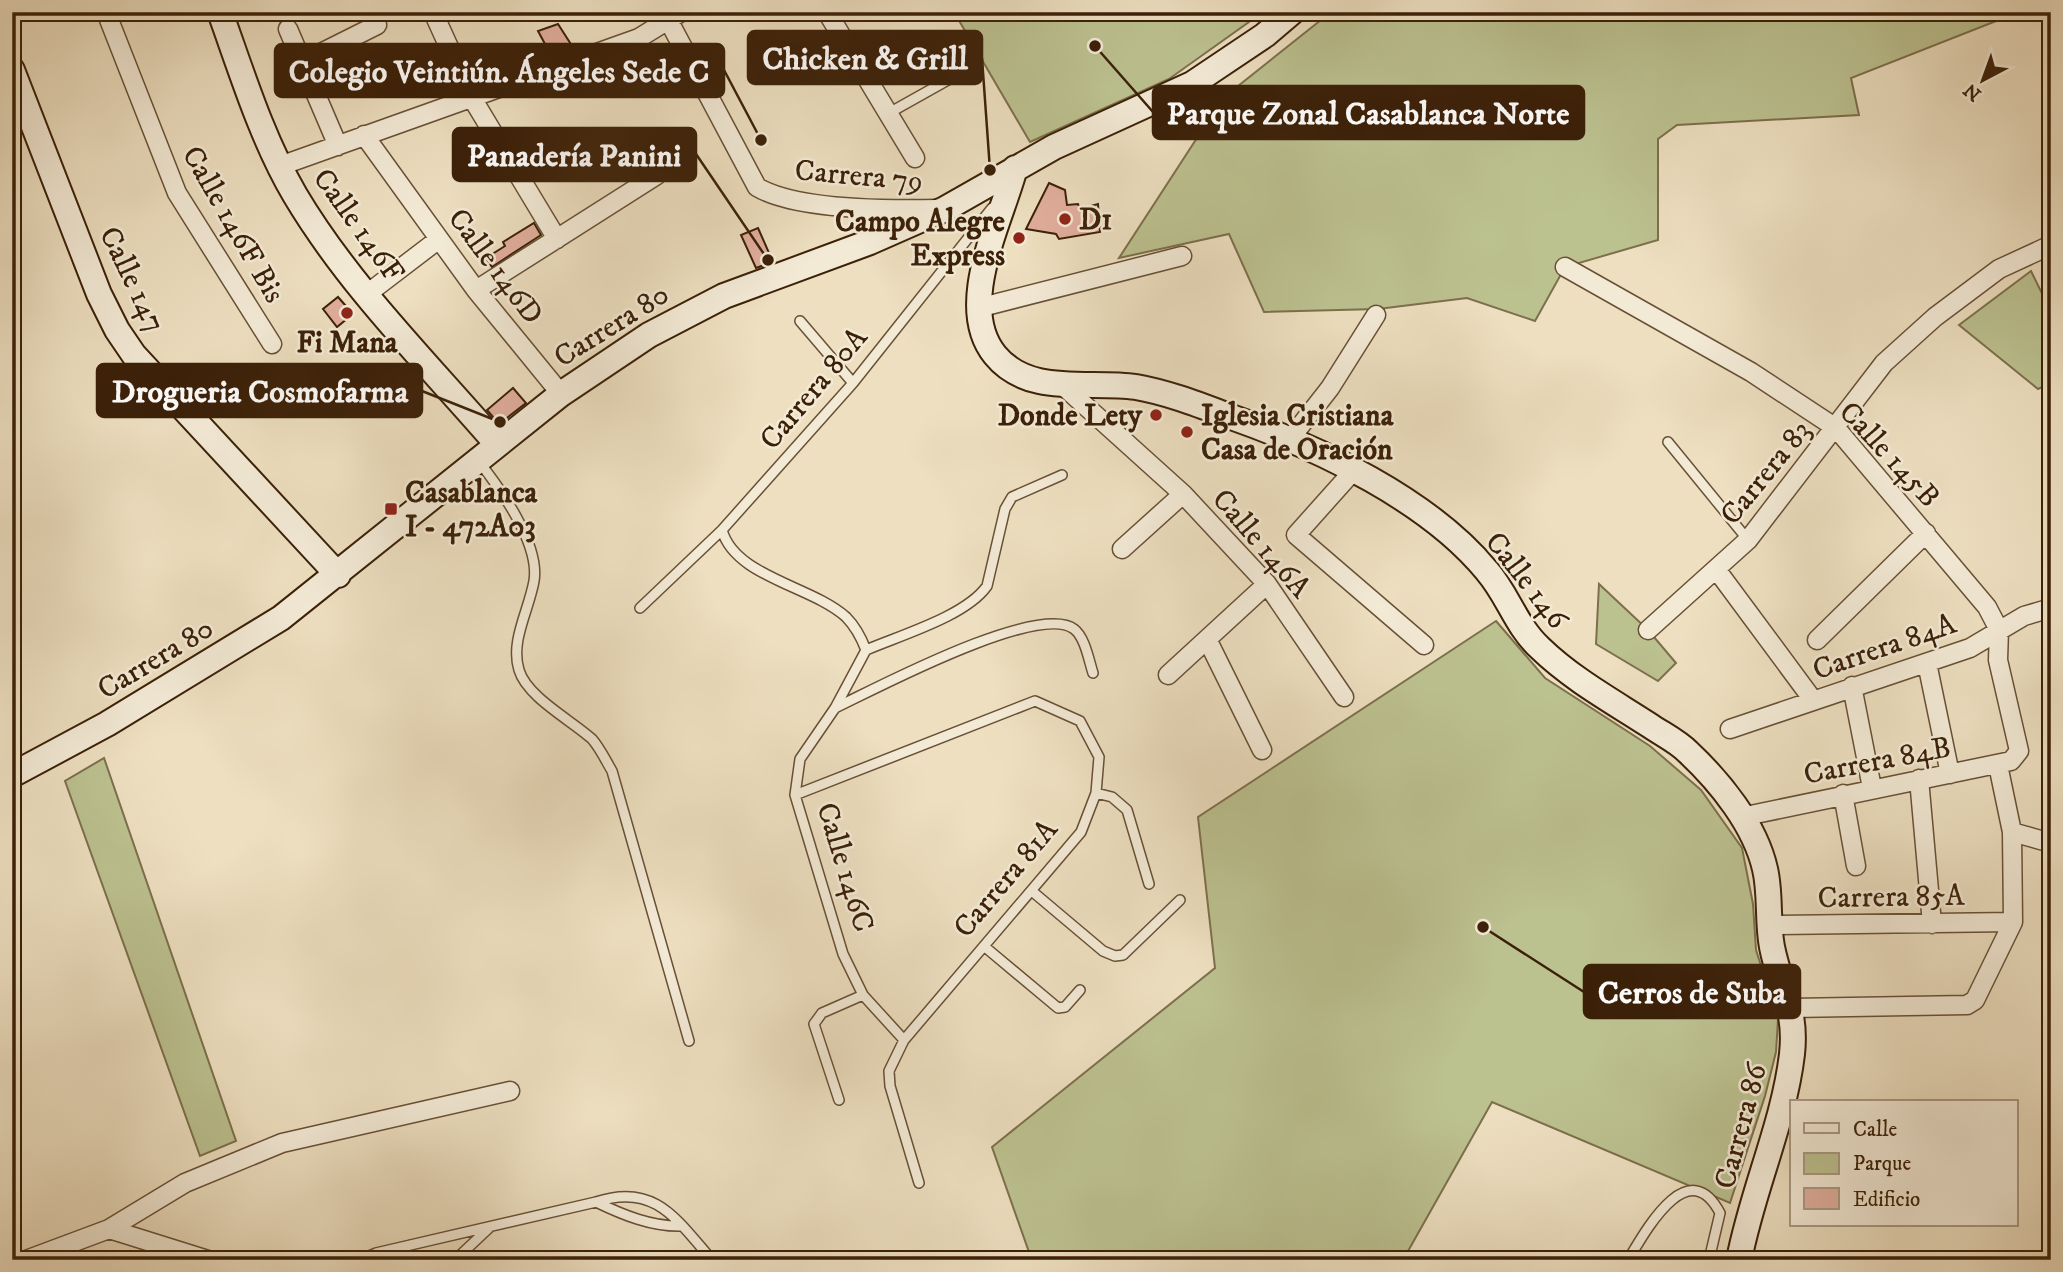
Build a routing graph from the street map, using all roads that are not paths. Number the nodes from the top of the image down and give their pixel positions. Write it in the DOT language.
graph roads {
  1 [pos="106,12"];
  2 [pos="220,12"];
  3 [pos="827,12"];
  4 [pos="1292,12"];
  5 [pos="439,14"];
  6 [pos="671,15"];
  7 [pos="377,25"];
  8 [pos="288,29"];
  9 [pos="303,62"];
  10 [pos="971,67"];
  11 [pos="12,70"];
  12 [pos="472,98"];
  13 [pos="889,114"];
  14 [pos="365,135"];
  15 [pos="338,146"];
  16 [pos="915,158"];
  17 [pos="280,166"];
  18 [pos="657,175"];
  19 [pos="1012,178"];
  20 [pos="945,209"];
  21 [pos="439,239"];
  22 [pos="557,239"];
  23 [pos="2051,245"];
  24 [pos="1182,256"];
  25 [pos="1565,267"];
  26 [pos="476,290"];
  27 [pos="367,294"];
  28 [pos="978,308"];
  29 [pos="1377,316"];
  30 [pos="800,321"];
  31 [pos="272,344"];
  32 [pos="853,383"];
  33 [pos="1060,383"];
  34 [pos="561,394"];
  35 [pos="1836,428"];
  36 [pos="1290,439"];
  37 [pos="1668,442"];
  38 [pos="487,451"];
  39 [pos="1354,469"];
  40 [pos="1062,475"];
  41 [pos="1183,494"];
  42 [pos="722,530"];
  43 [pos="1926,533"];
  44 [pos="1748,540"];
  45 [pos="1122,549"];
  46 [pos="1716,569"];
  47 [pos="338,575"];
  48 [pos="1267,584"];
  49 [pos="640,608"];
  50 [pos="2051,608"];
  51 [pos="1648,630"];
  52 [pos="1999,631"];
  53 [pos="1207,639"];
  54 [pos="1817,640"];
  55 [pos="1424,645"];
  56 [pos="866,650"];
  57 [pos="1927,663"];
  58 [pos="1093,673"];
  59 [pos="1168,675"];
  60 [pos="1853,686"];
  61 [pos="1344,697"];
  62 [pos="1813,700"];
  63 [pos="835,708"];
  64 [pos="1730,729"];
  65 [pos="1262,750"];
  66 [pos="2019,751"];
  67 [pos="1998,765"];
  68 [pos="1950,774"];
  69 [pos="12,775"];
  70 [pos="1919,779"];
  71 [pos="1872,788"];
  72 [pos="1096,793"];
  73 [pos="1843,794"];
  74 [pos="796,795"];
  75 [pos="1741,817"];
  76 [pos="2012,832"];
  77 [pos="2051,843"];
  78 [pos="1856,866"];
  79 [pos="1149,884"];
  80 [pos="1032,892"];
  81 [pos="1180,900"];
  82 [pos="2013,922"];
  83 [pos="1933,924"];
  84 [pos="1769,925"];
  85 [pos="985,947"];
  86 [pos="1080,990"];
  87 [pos="863,995"];
  88 [pos="1792,1008"];
  89 [pos="904,1040"];
  90 [pos="690,1041"];
  91 [pos="510,1091"];
  92 [pos="839,1100"];
  93 [pos="919,1183"];
  94 [pos="596,1202"];
  95 [pos="682,1226"];
  96 [pos="491,1227"];
  97 [pos="109,1229"];
  98 [pos="410,1245"];
  99 [pos="36,1259"];
  100 [pos="208,1260"];
  101 [pos="360,1260"];
  102 [pos="405,1260"];
  103 [pos="455,1260"];
  104 [pos="712,1260"];
  105 [pos="1628,1260"];
  106 [pos="1709,1260"];
  107 [pos="1739,1260"];
  1 -- 31 [label="street, Calle 146F Bis"];
  2 -- 17 [label="street, Calle 146F"];
  3 -- 13 [label="street"];
  4 -- 19 [label="street, Carrera 80"];
  5 -- 12 [label="street"];
  6 -- 12 [label="street"];
  6 -- 20 [label="street, Carrera 79"];
  7 -- 9 [label="street"];
  8 -- 9 [label="street"];
  9 -- 15 [label="street"];
  10 -- 13 [label="lane"];
  11 -- 47 [label="street, Calle 147"];
  12 -- 14 [label="street"];
  12 -- 22 [label="street"];
  13 -- 16 [label="street"];
  14 -- 15 [label="street"];
  14 -- 21 [label="street, Calle 146D"];
  15 -- 17 [label="street"];
  17 -- 27 [label="street, Calle 146F"];
  18 -- 22 [label="street"];
  19 -- 20 [label="street, Carrera 80"];
  19 -- 28 [label="street, Calle 146"];
  19 -- 32 [label="lane, Carrera 80A"];
  20 -- 34 [label="street, Carrera 80"];
  21 -- 26 [label="street, Calle 146D"];
  21 -- 27 [label="street"];
  22 -- 26 [label="street"];
  23 -- 35 [label="street, Carrera 83"];
  24 -- 28 [label="street"];
  25 -- 35 [label="street, Calle 145B"];
  26 -- 34 [label="street, Calle 146D"];
  27 -- 38 [label="street, Calle 146F"];
  28 -- 33 [label="street, Calle 146"];
  29 -- 36 [label="street"];
  30 -- 32 [label="lane"];
  32 -- 42 [label="lane, Carrera 80A"];
  33 -- 36 [label="street, Calle 146"];
  33 -- 41 [label="street, Calle 146A"];
  34 -- 38 [label="street, Carrera 80"];
  35 -- 43 [label="street, Calle 145B"];
  35 -- 44 [label="street, Carrera 83"];
  36 -- 39 [label="street, Calle 146"];
  37 -- 44 [label="lane"];
  38 -- 47 [label="street, Carrera 80"];
  38 -- 90 [label="lane"];
  39 -- 55 [label="street"];
  39 -- 75 [label="street, Calle 146"];
  40 -- 56 [label="lane"];
  41 -- 45 [label="street"];
  41 -- 48 [label="street, Calle 146A"];
  42 -- 49 [label="lane, Carrera 80A"];
  42 -- 56 [label="lane"];
  43 -- 52 [label="street, Calle 145B"];
  43 -- 54 [label="street"];
  44 -- 46 [label="street, Carrera 83"];
  46 -- 51 [label="street, Carrera 83"];
  46 -- 62 [label="street"];
  47 -- 69 [label="street, Carrera 80"];
  48 -- 53 [label="street"];
  48 -- 61 [label="street, Calle 146A"];
  50 -- 52 [label="street, Carrera 84A"];
  52 -- 57 [label="street, Carrera 84A"];
  52 -- 66 [label="street, Calle 145B"];
  53 -- 59 [label="street"];
  53 -- 65 [label="street"];
  56 -- 63 [label="lane, Calle 146C"];
  57 -- 60 [label="street, Carrera 84A"];
  57 -- 68 [label="street"];
  58 -- 63 [label="lane"];
  60 -- 62 [label="street, Carrera 84A"];
  60 -- 71 [label="street"];
  62 -- 64 [label="street, Carrera 84A"];
  63 -- 74 [label="lane, Calle 146C"];
  66 -- 67 [label="street, Carrera 84B"];
  67 -- 68 [label="street, Carrera 84B"];
  67 -- 76 [label="street"];
  68 -- 70 [label="street, Carrera 84B"];
  70 -- 71 [label="street, Carrera 84B"];
  70 -- 83 [label="street"];
  71 -- 73 [label="street, Carrera 84B"];
  72 -- 74 [label="lane, Carrera 81A"];
  72 -- 79 [label="lane"];
  72 -- 80 [label="lane, Carrera 81A"];
  73 -- 75 [label="street, Carrera 84B"];
  73 -- 78 [label="street"];
  74 -- 87 [label="lane, Calle 146C"];
  75 -- 84 [label="street, Calle 146"];
  76 -- 77 [label="street"];
  76 -- 82 [label="street"];
  80 -- 81 [label="lane"];
  80 -- 85 [label="lane, Carrera 81A"];
  82 -- 83 [label="street, Carrera 85A"];
  82 -- 88 [label="street"];
  83 -- 84 [label="street, Carrera 85A"];
  84 -- 88 [label="street, Calle 146"];
  85 -- 86 [label="lane"];
  85 -- 89 [label="lane, Carrera 81A"];
  87 -- 89 [label="lane, Calle 146C"];
  87 -- 92 [label="lane"];
  88 -- 107 [label="street, Carrera 86"];
  89 -- 93 [label="lane, Carrera 81A"];
  91 -- 97 [label="street"];
  94 -- 95 [label="lane"];
  94 -- 95 [label="lane"];
  94 -- 96 [label="lane"];
  95 -- 104 [label="lane"];
  96 -- 98 [label="lane"];
  96 -- 103 [label="lane"];
  97 -- 99 [label="street"];
  97 -- 100 [label="street"];
  98 -- 101 [label="lane"];
  98 -- 102 [label="lane"];
  105 -- 106 [label="lane"];
}
